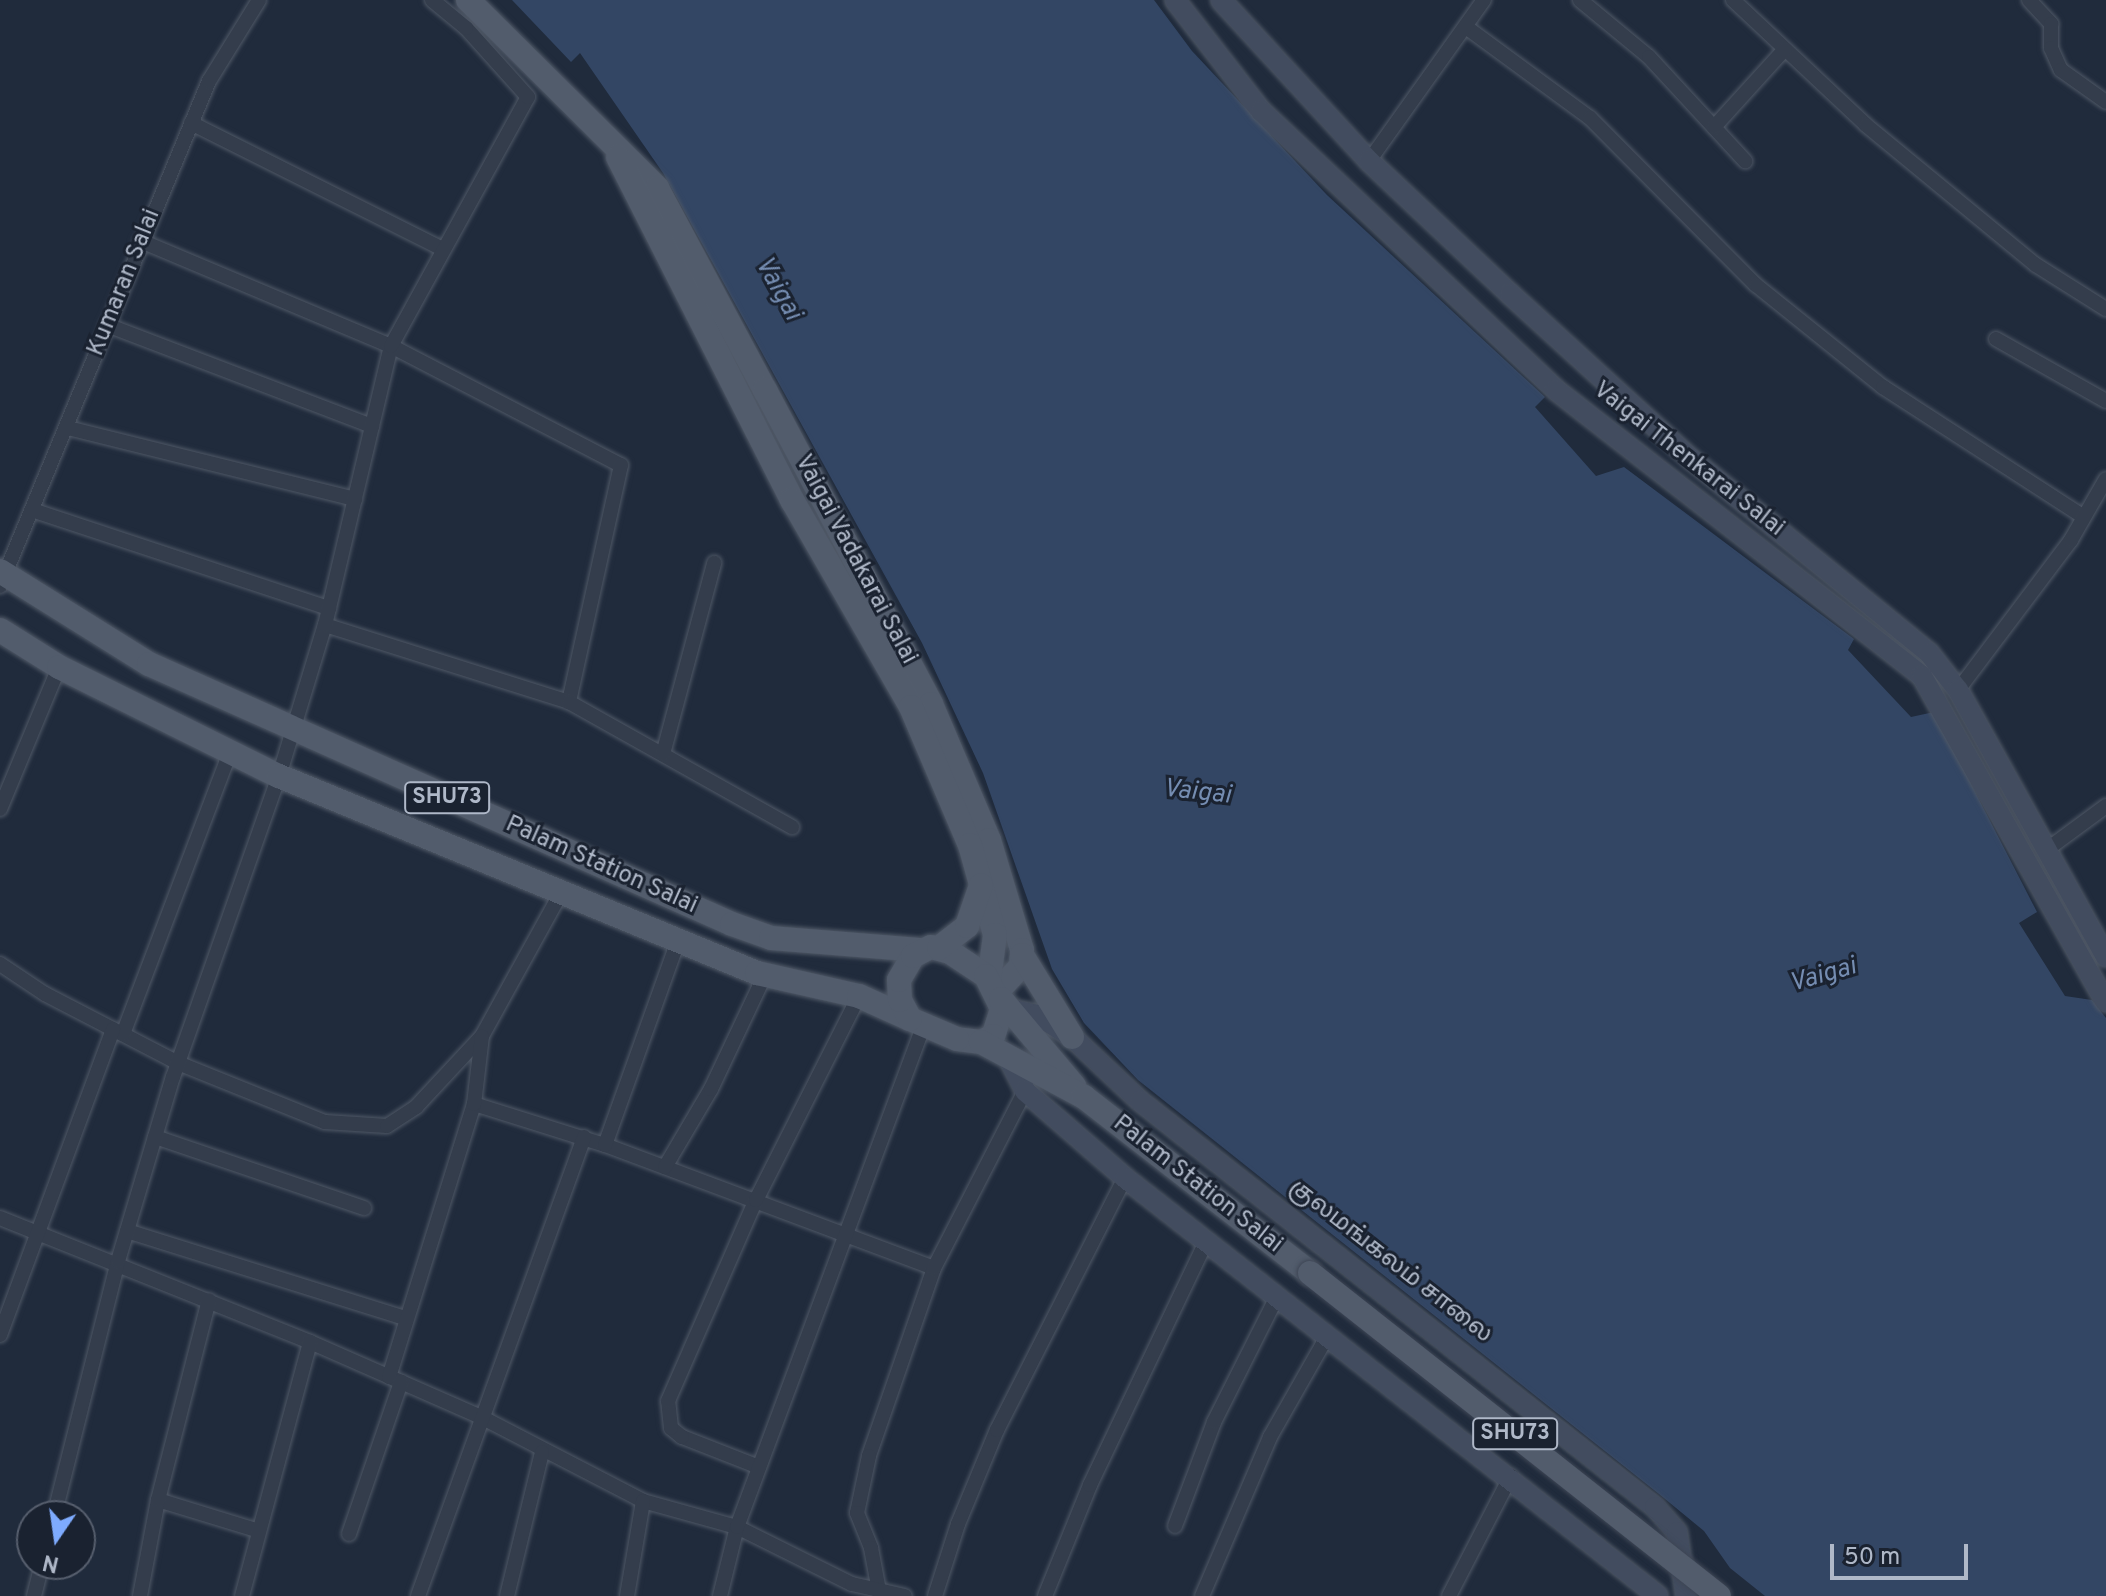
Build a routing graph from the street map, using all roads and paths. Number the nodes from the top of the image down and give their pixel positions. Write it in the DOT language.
graph roads {
  1 [pos="259,0"];
  2 [pos="432,0"];
  3 [pos="1175,0"];
  4 [pos="1221,0"];
  5 [pos="1484,0"];
  6 [pos="1580,0"];
  7 [pos="1733,0"];
  8 [pos="2029,0"];
  9 [pos="482,3"];
  10 [pos="1466,27"];
  11 [pos="1785,49"];
  12 [pos="2106,102"];
  13 [pos="191,123"];
  14 [pos="1714,127"];
  15 [pos="608,142"];
  16 [pos="1369,161"];
  17 [pos="1745,161"];
  18 [pos="141,241"];
  19 [pos="443,249"];
  20 [pos="2106,309"];
  21 [pos="107,325"];
  22 [pos="1996,339"];
  23 [pos="391,346"];
  24 [pos="2106,401"];
  25 [pos="372,426"];
  26 [pos="68,428"];
  27 [pos="2106,479"];
  28 [pos="355,499"];
  29 [pos="35,511"];
  30 [pos="2084,517"];
  31 [pos="714,563"];
  32 [pos="2,577"];
  33 [pos="329,608"];
  34 [pos="325,625"];
  35 [pos="0,630"];
  36 [pos="59,667"];
  37 [pos="1958,690"];
  38 [pos="569,702"];
  39 [pos="291,729"];
  40 [pos="230,752"];
  41 [pos="663,754"];
  42 [pos="279,776"];
  43 [pos="2106,806"];
  44 [pos="0,809"];
  45 [pos="792,827"];
  46 [pos="2045,851"];
  47 [pos="981,885"];
  48 [pos="561,893"];
  49 [pos="678,941"];
  50 [pos="930,949"];
  51 [pos="1022,955"];
  52 [pos="2106,957"];
  53 [pos="0,964"];
  54 [pos="765,975"];
  55 [pos="999,995"];
  56 [pos="859,996"];
  57 [pos="2106,1002"];
  58 [pos="917,1023"];
  59 [pos="118,1032"];
  60 [pos="482,1036"];
  61 [pos="1072,1037"];
  62 [pos="981,1042"];
  63 [pos="1008,1057"];
  64 [pos="178,1063"];
  65 [pos="1025,1091"];
  66 [pos="1084,1097"];
  67 [pos="474,1104"];
  68 [pos="155,1137"];
  69 [pos="584,1137"];
  70 [pos="605,1145"];
  71 [pos="665,1167"];
  72 [pos="1125,1178"];
  73 [pos="756,1200"];
  74 [pos="364,1208"];
  75 [pos="0,1218"];
  76 [pos="36,1231"];
  77 [pos="127,1231"];
  78 [pos="843,1232"];
  79 [pos="1207,1240"];
  80 [pos="118,1261"];
  81 [pos="934,1268"];
  82 [pos="1277,1297"];
  83 [pos="209,1300"];
  84 [pos="405,1318"];
  85 [pos="0,1335"];
  86 [pos="1328,1335"];
  87 [pos="310,1342"];
  88 [pos="395,1379"];
  89 [pos="483,1418"];
  90 [pos="542,1452"];
  91 [pos="759,1467"];
  92 [pos="1511,1476"];
  93 [pos="58,1500"];
  94 [pos="158,1500"];
  95 [pos="643,1501"];
  96 [pos="1175,1526"];
  97 [pos="737,1527"];
  98 [pos="256,1530"];
  99 [pos="349,1534"];
  100 [pos="880,1593"];
  101 [pos="140,1596"];
  102 [pos="242,1596"];
  103 [pos="418,1596"];
  104 [pos="507,1596"];
  105 [pos="627,1596"];
  106 [pos="720,1596"];
  107 [pos="905,1596"];
  108 [pos="935,1596"];
  109 [pos="1045,1596"];
  110 [pos="1202,1596"];
  111 [pos="1449,1596"];
  112 [pos="1658,1596"];
  113 [pos="1686,1596"];
  114 [pos="1719,1596"];
  1 -- 13 [label="street, Kumaran Salai"];
  2 -- 19 [label="street"];
  3 -- 57 [label="street, Vaigai Thenkarai Salai"];
  4 -- 16 [label="street, Vaigai Thenkarai Salai"];
  5 -- 10 [label="street"];
  6 -- 14 [label="street"];
  7 -- 11 [label="street"];
  8 -- 12 [label="street"];
  9 -- 15 [label="main road, Vaigai Vadakarai Salai"];
  10 -- 16 [label="street"];
  10 -- 30 [label="street"];
  11 -- 14 [label="street"];
  11 -- 20 [label="street"];
  13 -- 18 [label="street, Kumaran Salai"];
  13 -- 19 [label="street"];
  14 -- 17 [label="street"];
  15 -- 47 [label="main road, Vaigai Vadakarai Salai"];
  15 -- 51 [label="main road, Vaigai Vadakarai Salai"];
  16 -- 37 [label="street, Vaigai Thenkarai Salai"];
  18 -- 21 [label="street, Kumaran Salai"];
  18 -- 23 [label="street"];
  19 -- 23 [label="street"];
  21 -- 25 [label="street"];
  21 -- 26 [label="street, Kumaran Salai"];
  22 -- 24 [label="street"];
  23 -- 25 [label="street"];
  23 -- 38 [label="street"];
  25 -- 28 [label="street"];
  26 -- 28 [label="street"];
  26 -- 29 [label="street, Kumaran Salai"];
  27 -- 30 [label="street"];
  28 -- 33 [label="street"];
  29 -- 32 [label="street, Kumaran Salai"];
  29 -- 33 [label="street"];
  30 -- 37 [label="street"];
  31 -- 41 [label="street"];
  32 -- 39 [label="main road, Palam Station Salai / SHU73"];
  33 -- 34 [label="street"];
  34 -- 38 [label="street"];
  34 -- 39 [label="street"];
  35 -- 36 [label="main road, Palam Station Salai / SHU73"];
  36 -- 40 [label="main road, Palam Station Salai / SHU73"];
  36 -- 44 [label="street"];
  37 -- 46 [label="street, Vaigai Thenkarai Salai"];
  38 -- 41 [label="street"];
  39 -- 42 [label="street"];
  39 -- 50 [label="main road, Palam Station Salai / SHU73"];
  40 -- 42 [label="main road, Palam Station Salai / SHU73"];
  40 -- 59 [label="street"];
  41 -- 45 [label="street"];
  42 -- 48 [label="main road, Palam Station Salai / SHU73"];
  42 -- 64 [label="street"];
  43 -- 46 [label="street"];
  46 -- 52 [label="street, Vaigai Thenkarai Salai"];
  47 -- 50 [label="main road"];
  47 -- 55 [label="main road, Vaigai Vadakarai Salai"];
  48 -- 49 [label="main road, Palam Station Salai / SHU73"];
  48 -- 60 [label="street"];
  49 -- 54 [label="main road, Palam Station Salai / SHU73"];
  49 -- 70 [label="street"];
  50 -- 55 [label="main road, SHU73"];
  50 -- 58 [label="main road"];
  51 -- 55 [label="main road"];
  51 -- 61 [label="main road, Vaigai Vadakarai Salai"];
  53 -- 59 [label="street"];
  54 -- 56 [label="main road, Palam Station Salai / SHU73"];
  54 -- 71 [label="street"];
  55 -- 61 [label="street, குலமங்கலம் சாலை"];
  55 -- 62 [label="main road"];
  55 -- 66 [label="main road, Palam Station Salai / SHU73"];
  56 -- 58 [label="main road, Palam Station Salai / SHU73"];
  56 -- 73 [label="street"];
  58 -- 62 [label="main road, SHU73"];
  58 -- 78 [label="street"];
  59 -- 64 [label="street"];
  59 -- 76 [label="street"];
  60 -- 64 [label="street"];
  60 -- 67 [label="street"];
  61 -- 113 [label="street, குலமங்கலம் சாலை"];
  62 -- 63 [label="main road, Palam Station Salai / SHU73"];
  63 -- 65 [label="street"];
  63 -- 66 [label="main road, Palam Station Salai / SHU73"];
  64 -- 68 [label="street"];
  65 -- 72 [label="street"];
  65 -- 81 [label="street"];
  66 -- 114 [label="main road, Palam Station Salai / SHU73, bridge"];
  67 -- 69 [label="street"];
  67 -- 84 [label="street"];
  68 -- 74 [label="street"];
  68 -- 77 [label="street"];
  69 -- 70 [label="street"];
  69 -- 89 [label="street"];
  70 -- 71 [label="street"];
  71 -- 73 [label="street"];
  72 -- 79 [label="street"];
  72 -- 108 [label="street"];
  73 -- 78 [label="street"];
  73 -- 91 [label="street"];
  75 -- 76 [label="street"];
  76 -- 80 [label="street"];
  76 -- 85 [label="street"];
  77 -- 80 [label="street"];
  77 -- 84 [label="street"];
  78 -- 81 [label="street"];
  78 -- 91 [label="street"];
  79 -- 82 [label="street"];
  79 -- 109 [label="street"];
  80 -- 83 [label="street"];
  80 -- 93 [label="street"];
  81 -- 100 [label="street"];
  82 -- 86 [label="street"];
  82 -- 96 [label="street"];
  83 -- 87 [label="street"];
  83 -- 94 [label="street"];
  84 -- 88 [label="street"];
  86 -- 92 [label="street"];
  86 -- 110 [label="street"];
  87 -- 88 [label="street"];
  87 -- 98 [label="street"];
  88 -- 89 [label="street"];
  88 -- 99 [label="street"];
  89 -- 90 [label="street"];
  89 -- 103 [label="street"];
  90 -- 95 [label="street"];
  90 -- 104 [label="street"];
  91 -- 97 [label="street"];
  92 -- 111 [label="street"];
  92 -- 112 [label="street"];
  94 -- 98 [label="street"];
  94 -- 101 [label="street"];
  95 -- 97 [label="street"];
  95 -- 105 [label="street"];
  97 -- 100 [label="street"];
  97 -- 106 [label="street"];
  98 -- 102 [label="street"];
  100 -- 107 [label="street"];
}
